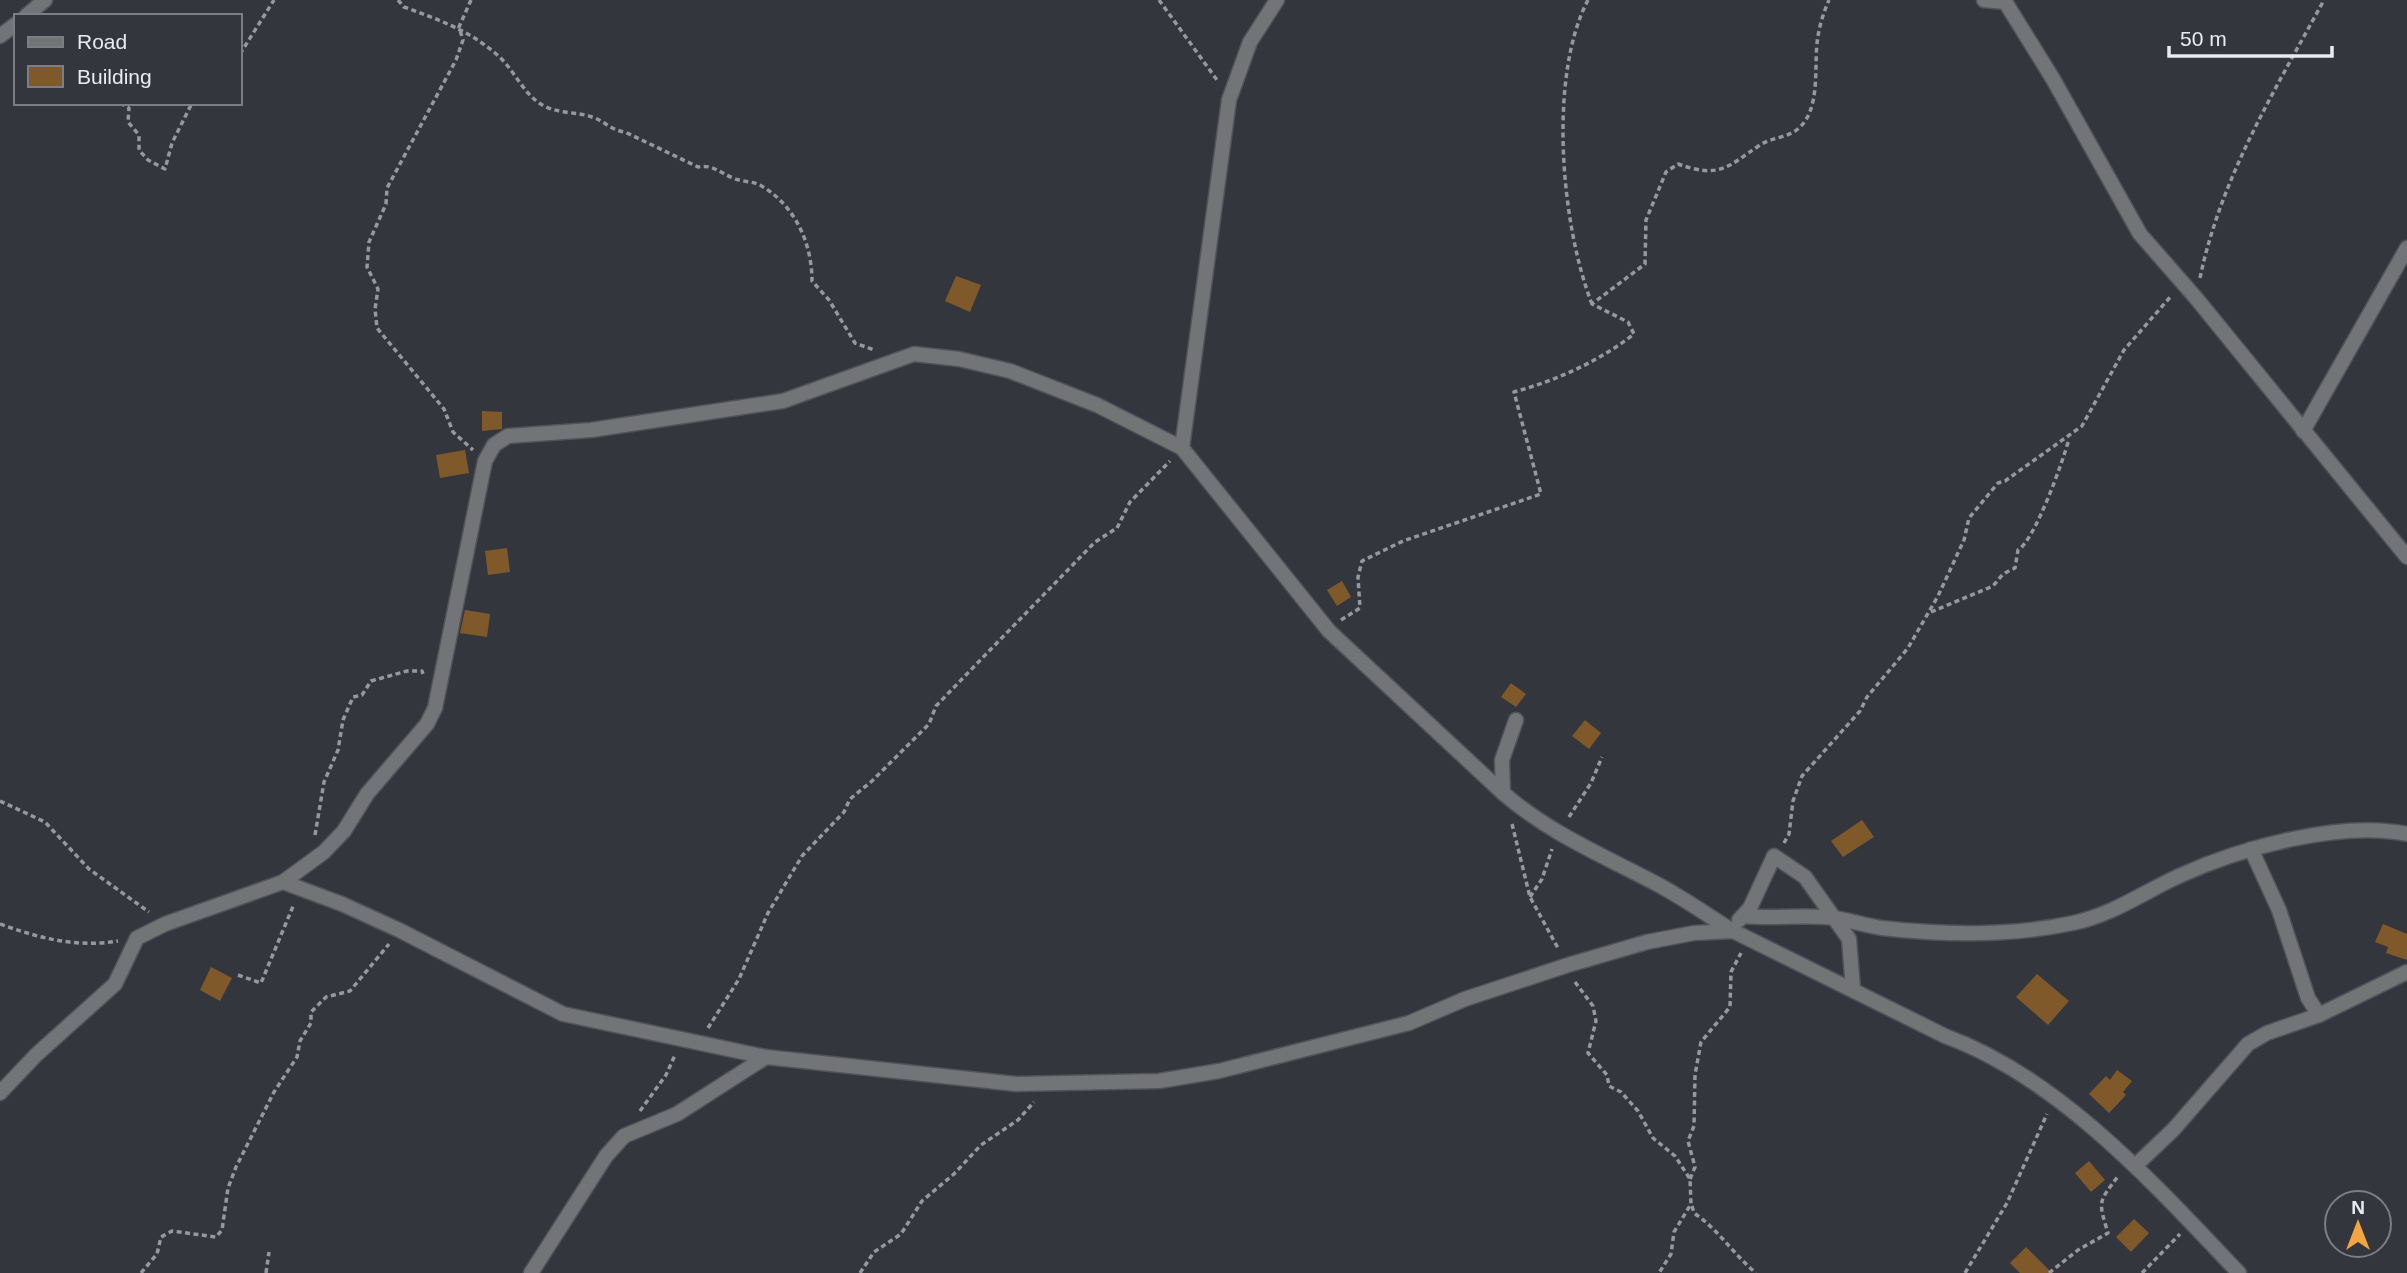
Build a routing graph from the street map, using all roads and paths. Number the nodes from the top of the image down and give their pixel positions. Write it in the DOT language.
graph roads {
  1 [pos="45,0"];
  2 [pos="274,0"];
  3 [pos="398,0"];
  4 [pos="471,0"];
  5 [pos="1159,0"];
  6 [pos="1277,0"];
  7 [pos="1588,0"];
  8 [pos="1829,0"];
  9 [pos="1984,0"];
  10 [pos="2324,0"];
  11 [pos="2004,1"];
  12 [pos="28,14"];
  13 [pos="459,27"];
  14 [pos="242,51"];
  15 [pos="1229,100"];
  16 [pos="124,105"];
  17 [pos="191,105"];
  18 [pos="2407,248"];
  19 [pos="2184,284"];
  20 [pos="2196,298"];
  21 [pos="1591,304"];
  22 [pos="881,351"];
  23 [pos="2303,431"];
  24 [pos="2069,438"];
  25 [pos="1182,448"];
  26 [pos="485,461"];
  27 [pos="2407,557"];
  28 [pos="1929,613"];
  29 [pos="1329,631"];
  30 [pos="435,708"];
  31 [pos="1516,720"];
  32 [pos="1602,757"];
  33 [pos="1503,793"];
  34 [pos="0,801"];
  35 [pos="2407,834"];
  36 [pos="1559,835"];
  37 [pos="2251,849"];
  38 [pos="1774,856"];
  39 [pos="309,865"];
  40 [pos="283,882"];
  41 [pos="301,887"];
  42 [pos="1530,897"];
  43 [pos="1744,916"];
  44 [pos="1835,918"];
  45 [pos="0,924"];
  46 [pos="165,924"];
  47 [pos="1729,929"];
  48 [pos="399,930"];
  49 [pos="137,938"];
  50 [pos="1749,940"];
  51 [pos="1568,965"];
  52 [pos="2407,972"];
  53 [pos="238,975"];
  54 [pos="1853,989"];
  55 [pos="2319,1015"];
  56 [pos="685,1040"];
  57 [pos="705,1044"];
  58 [pos="766,1057"];
  59 [pos="1049,1085"];
  60 [pos="0,1093"];
  61 [pos="2055,1100"];
  62 [pos="624,1136"];
  63 [pos="2131,1163"];
  64 [pos="1690,1179"];
  65 [pos="1691,1204"];
  66 [pos="2191,1222"];
  67 [pos="269,1252"];
  68 [pos="141,1273"];
  69 [pos="266,1273"];
  70 [pos="530,1273"];
  71 [pos="860,1273"];
  72 [pos="1660,1273"];
  73 [pos="1756,1273"];
  74 [pos="1965,1273"];
  75 [pos="2049,1273"];
  76 [pos="2142,1273"];
  77 [pos="2239,1273"];
  1 -- 12 [label="street"];
  2 -- 14 [label="path"];
  3 -- 13 [label="path"];
  4 -- 13 [label="path"];
  5 -- 15 [label="path"];
  6 -- 15 [label="street"];
  7 -- 21 [label="path"];
  8 -- 21 [label="path"];
  9 -- 11 [label="street"];
  10 -- 20 [label="path"];
  11 -- 19 [label="street"];
  13 -- 22 [label="path"];
  13 -- 26 [label="path"];
  15 -- 25 [label="street"];
  16 -- 17 [label="path"];
  18 -- 23 [label="street"];
  19 -- 20 [label="street"];
  19 -- 24 [label="path"];
  20 -- 23 [label="street"];
  21 -- 29 [label="path"];
  23 -- 27 [label="street"];
  24 -- 28 [label="path"];
  24 -- 28 [label="path"];
  25 -- 26 [label="street"];
  25 -- 29 [label="street"];
  25 -- 57 [label="path"];
  26 -- 30 [label="street"];
  28 -- 38 [label="path"];
  29 -- 33 [label="street"];
  30 -- 39 [label="street"];
  30 -- 39 [label="path"];
  31 -- 33 [label="street"];
  32 -- 36 [label="path"];
  33 -- 36 [label="street"];
  33 -- 42 [label="path"];
  34 -- 46 [label="path"];
  35 -- 37 [label="street"];
  36 -- 42 [label="path"];
  36 -- 47 [label="street"];
  37 -- 44 [label="street"];
  37 -- 55 [label="street"];
  38 -- 43 [label="street"];
  38 -- 44 [label="street"];
  39 -- 40 [label="street"];
  40 -- 41 [label="street"];
  40 -- 46 [label="street"];
  41 -- 48 [label="street"];
  41 -- 53 [label="path"];
  42 -- 51 [label="path"];
  43 -- 44 [label="street"];
  43 -- 47 [label="street"];
  44 -- 54 [label="street"];
  45 -- 49 [label="path"];
  46 -- 49 [label="street"];
  47 -- 50 [label="street"];
  47 -- 51 [label="street"];
  48 -- 56 [label="street"];
  48 -- 68 [label="path"];
  49 -- 60 [label="street"];
  50 -- 54 [label="street"];
  50 -- 64 [label="path"];
  51 -- 59 [label="street"];
  51 -- 64 [label="path"];
  52 -- 55 [label="street"];
  54 -- 61 [label="street"];
  55 -- 63 [label="street"];
  56 -- 57 [label="street"];
  56 -- 62 [label="path"];
  57 -- 58 [label="street"];
  58 -- 59 [label="street"];
  58 -- 62 [label="street"];
  59 -- 71 [label="path"];
  61 -- 63 [label="street"];
  61 -- 74 [label="path"];
  62 -- 70 [label="street"];
  63 -- 66 [label="street"];
  63 -- 75 [label="path"];
  64 -- 65 [label="path"];
  65 -- 72 [label="path"];
  65 -- 73 [label="path"];
  66 -- 76 [label="path"];
  66 -- 77 [label="street"];
  67 -- 69 [label="path"];
}
